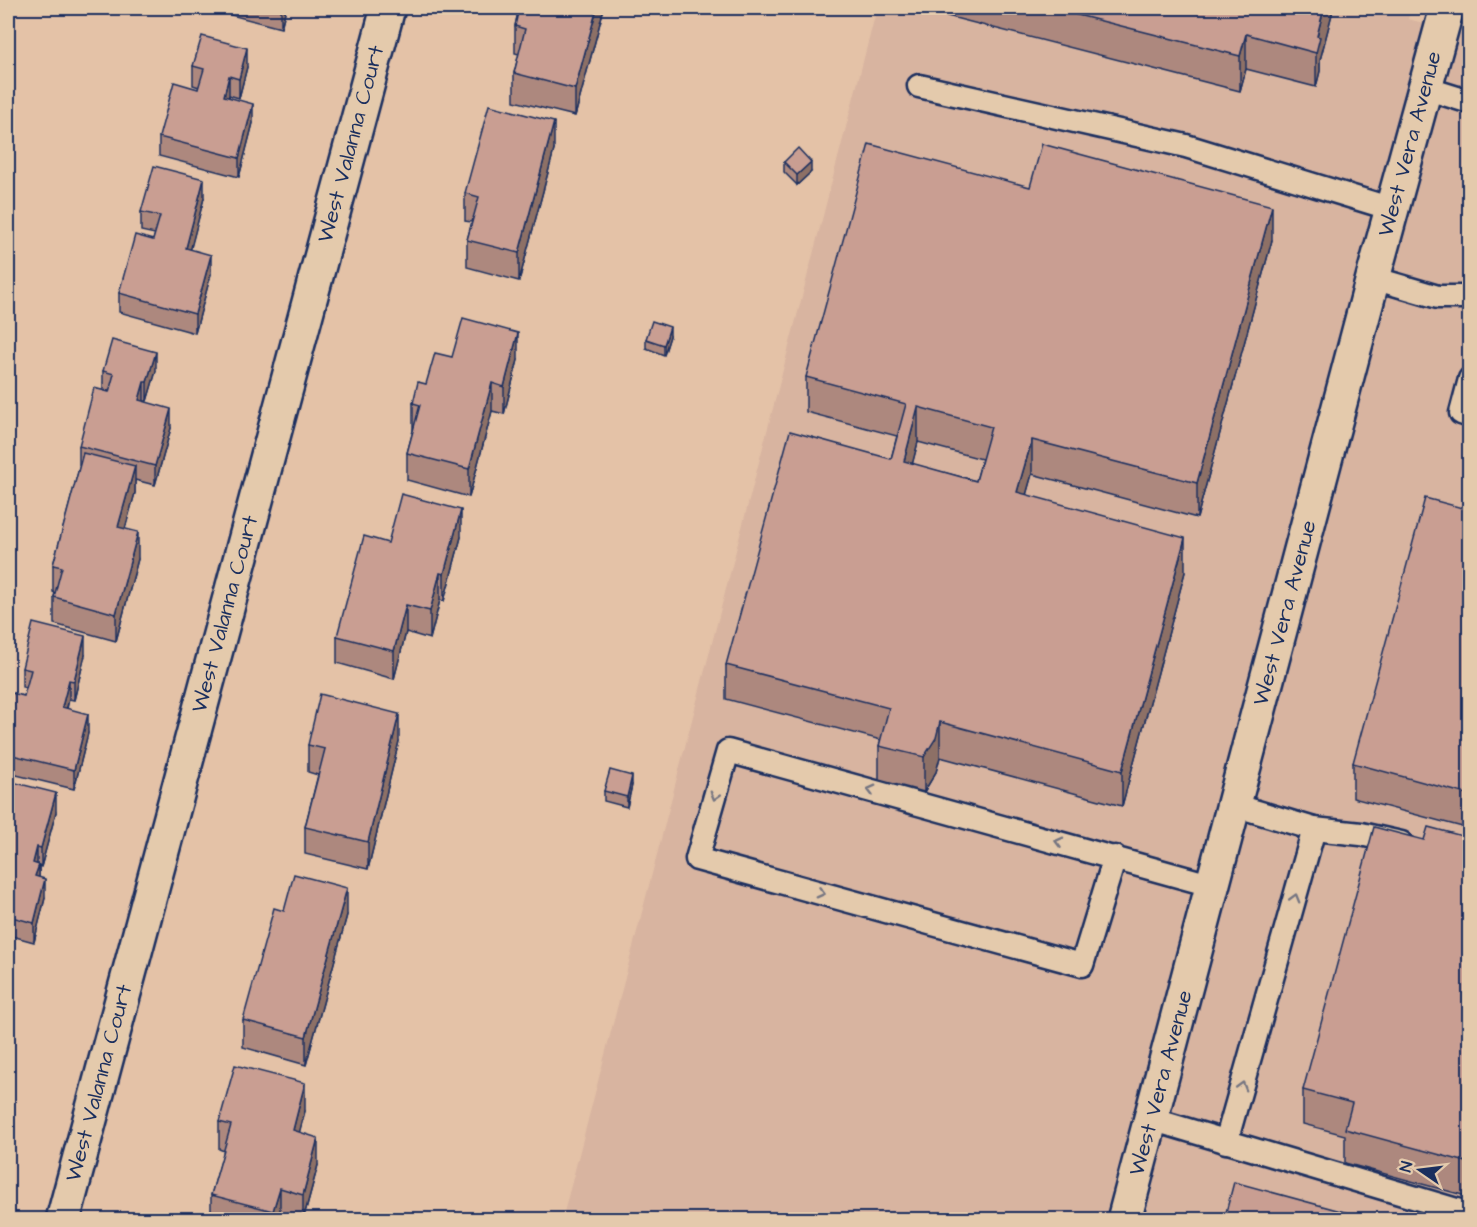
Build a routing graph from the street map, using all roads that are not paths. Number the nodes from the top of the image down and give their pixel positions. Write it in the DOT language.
graph roads {
  1 [pos="388,8"];
  2 [pos="1447,8"];
  3 [pos="919,86"];
  4 [pos="1425,88"];
  5 [pos="1470,102"];
  6 [pos="1392,209"];
  7 [pos="1373,278"];
  8 [pos="1470,297"];
  9 [pos="1470,379"];
  10 [pos="1470,416"];
  11 [pos="1234,805"];
  12 [pos="1314,829"];
  13 [pos="1424,849"];
  14 [pos="1115,857"];
  15 [pos="1214,886"];
  16 [pos="1151,1119"];
  17 [pos="1226,1142"];
  18 [pos="1470,1214"];
  19 [pos="63,1220"];
  20 [pos="1124,1220"];
  1 -- 19 [label="street, West Valanna Court"];
  2 -- 4 [label="street, West Vera Avenue"];
  3 -- 6 [label="lane"];
  4 -- 5 [label="lane"];
  4 -- 6 [label="street, West Vera Avenue"];
  6 -- 7 [label="street, West Vera Avenue"];
  7 -- 8 [label="lane"];
  7 -- 11 [label="street, West Vera Avenue"];
  9 -- 10 [label="lane"];
  11 -- 12 [label="lane"];
  11 -- 15 [label="street, West Vera Avenue"];
  12 -- 13 [label="lane"];
  17 -- 12 [label="lane, one-way"];
  14 -- 14 [label="lane, one-way"];
  14 -- 15 [label="lane"];
  15 -- 16 [label="street, West Vera Avenue"];
  16 -- 17 [label="lane"];
  16 -- 20 [label="street, West Vera Avenue"];
  17 -- 18 [label="lane"];
}
